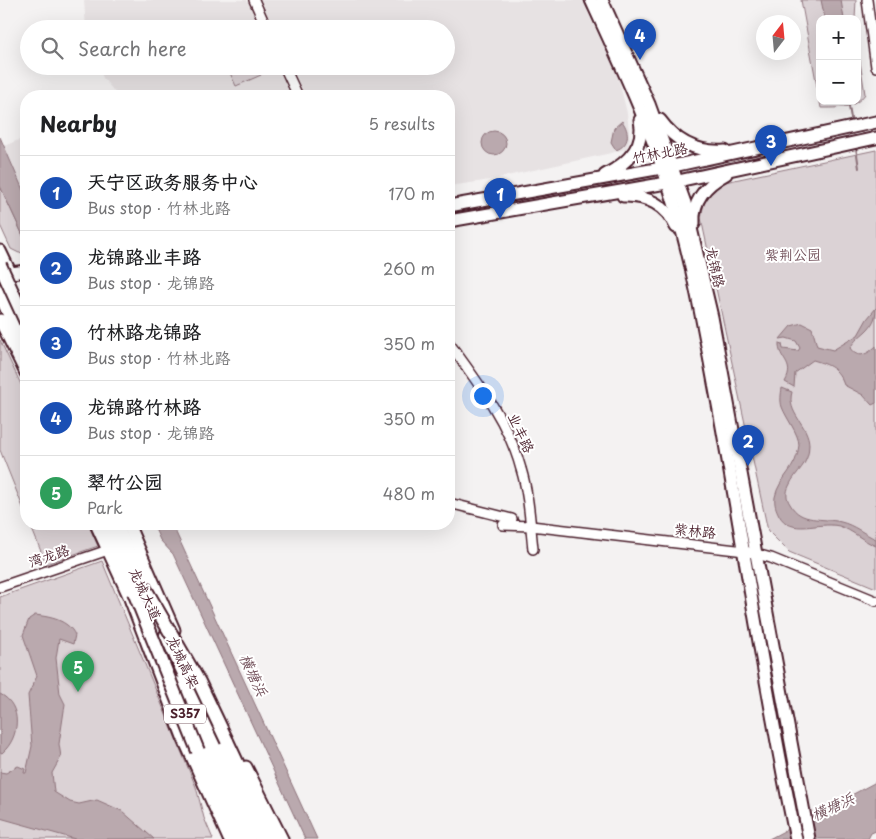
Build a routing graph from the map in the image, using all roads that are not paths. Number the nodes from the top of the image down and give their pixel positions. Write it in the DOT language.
graph roads {
  1 [pos="254,0"];
  2 [pos="591,0"];
  3 [pos="602,0"];
  4 [pos="867,0"];
  5 [pos="263,20"];
  6 [pos="876,67"];
  7 [pos="288,75"];
  8 [pos="295,90"];
  9 [pos="634,94"];
  10 [pos="649,104"];
  11 [pos="876,122"];
  12 [pos="876,138"];
  13 [pos="754,149"];
  14 [pos="673,166"];
  15 [pos="661,168"];
  16 [pos="738,168"];
  17 [pos="590,182"];
  18 [pos="672,182"];
  19 [pos="593,196"];
  20 [pos="455,205"];
  21 [pos="455,220"];
  22 [pos="0,246"];
  23 [pos="690,247"];
  24 [pos="0,251"];
  25 [pos="0,264"];
  26 [pos="20,272"];
  27 [pos="5,274"];
  28 [pos="20,284"];
  29 [pos="20,285"];
  30 [pos="0,290"];
  31 [pos="0,294"];
  32 [pos="20,309"];
  33 [pos="0,320"];
  34 [pos="20,339"];
  35 [pos="455,352"];
  36 [pos="20,361"];
  37 [pos="455,505"];
  38 [pos="512,519"];
  39 [pos="503,525"];
  40 [pos="531,526"];
  41 [pos="99,530"];
  42 [pos="107,530"];
  43 [pos="118,530"];
  44 [pos="131,530"];
  45 [pos="533,549"];
  46 [pos="108,550"];
  47 [pos="751,552"];
  48 [pos="0,587"];
  49 [pos="134,588"];
  50 [pos="876,601"];
  51 [pos="168,616"];
  52 [pos="229,839"];
  53 [pos="239,839"];
  54 [pos="244,839"];
  55 [pos="249,839"];
  56 [pos="261,839"];
  57 [pos="267,839"];
  58 [pos="273,839"];
  59 [pos="282,839"];
  60 [pos="796,839"];
  61 [pos="809,839"];
  1 -- 5 [label="street"];
  2 -- 9 [label="main road, 龙锦路"];
  3 -- 10 [label="main road, 龙锦路"];
  4 -- 6 [label="street"];
  7 -- 8 [label="street"];
  9 -- 15 [label="main road, 龙锦路"];
  9 -- 17 [label="main road"];
  10 -- 13 [label="main road"];
  10 -- 14 [label="main road, 龙锦路"];
  11 -- 13 [label="main road, 竹林北路"];
  12 -- 16 [label="main road"];
  13 -- 14 [label="main road, 竹林北路"];
  14 -- 15 [label="main road, 竹林北路"];
  14 -- 18 [label="main road, 龙锦路"];
  15 -- 17 [label="main road, 竹林北路"];
  15 -- 18 [label="main road, 龙锦路"];
  16 -- 18 [label="main road"];
  16 -- 23 [label="main road"];
  17 -- 20 [label="main road, 竹林北路"];
  18 -- 19 [label="main road"];
  18 -- 23 [label="main road, 龙锦路"];
  19 -- 21 [label="main road"];
  19 -- 23 [label="main road"];
  22 -- 27 [label="main road"];
  23 -- 47 [label="main road, 龙锦路"];
  24 -- 27 [label="main road"];
  25 -- 32 [label="highway, bridge"];
  26 -- 27 [label="main road"];
  27 -- 28 [label="main road"];
  29 -- 30 [label="main road"];
  31 -- 34 [label="highway"];
  33 -- 36 [label="main road"];
  35 -- 40 [label="street, 业丰路"];
  37 -- 38 [label="street"];
  39 -- 40 [label="street, 紫林路"];
  40 -- 45 [label="street, 业丰路"];
  40 -- 47 [label="street, 紫林路"];
  41 -- 46 [label="main road, 龙城大道 / S357"];
  42 -- 49 [label="highway, 龙城高架"];
  43 -- 49 [label="highway, 龙城高架"];
  44 -- 51 [label="main road, 龙城大道 / S357"];
  46 -- 48 [label="street, 湾龙路"];
  46 -- 49 [label="main road, 龙城大道 / S357"];
  47 -- 50 [label="street, 紫林路"];
  47 -- 60 [label="main road"];
  47 -- 61 [label="main road"];
  49 -- 52 [label="main road"];
  49 -- 53 [label="highway, bridge"];
  49 -- 54 [label="main road, 龙城大道 / S357"];
  49 -- 55 [label="highway, 龙城高架, bridge"];
  49 -- 56 [label="highway, 龙城高架, bridge"];
  49 -- 58 [label="highway, bridge"];
  51 -- 57 [label="main road, 龙城大道 / S357"];
  51 -- 59 [label="main road"];
}
